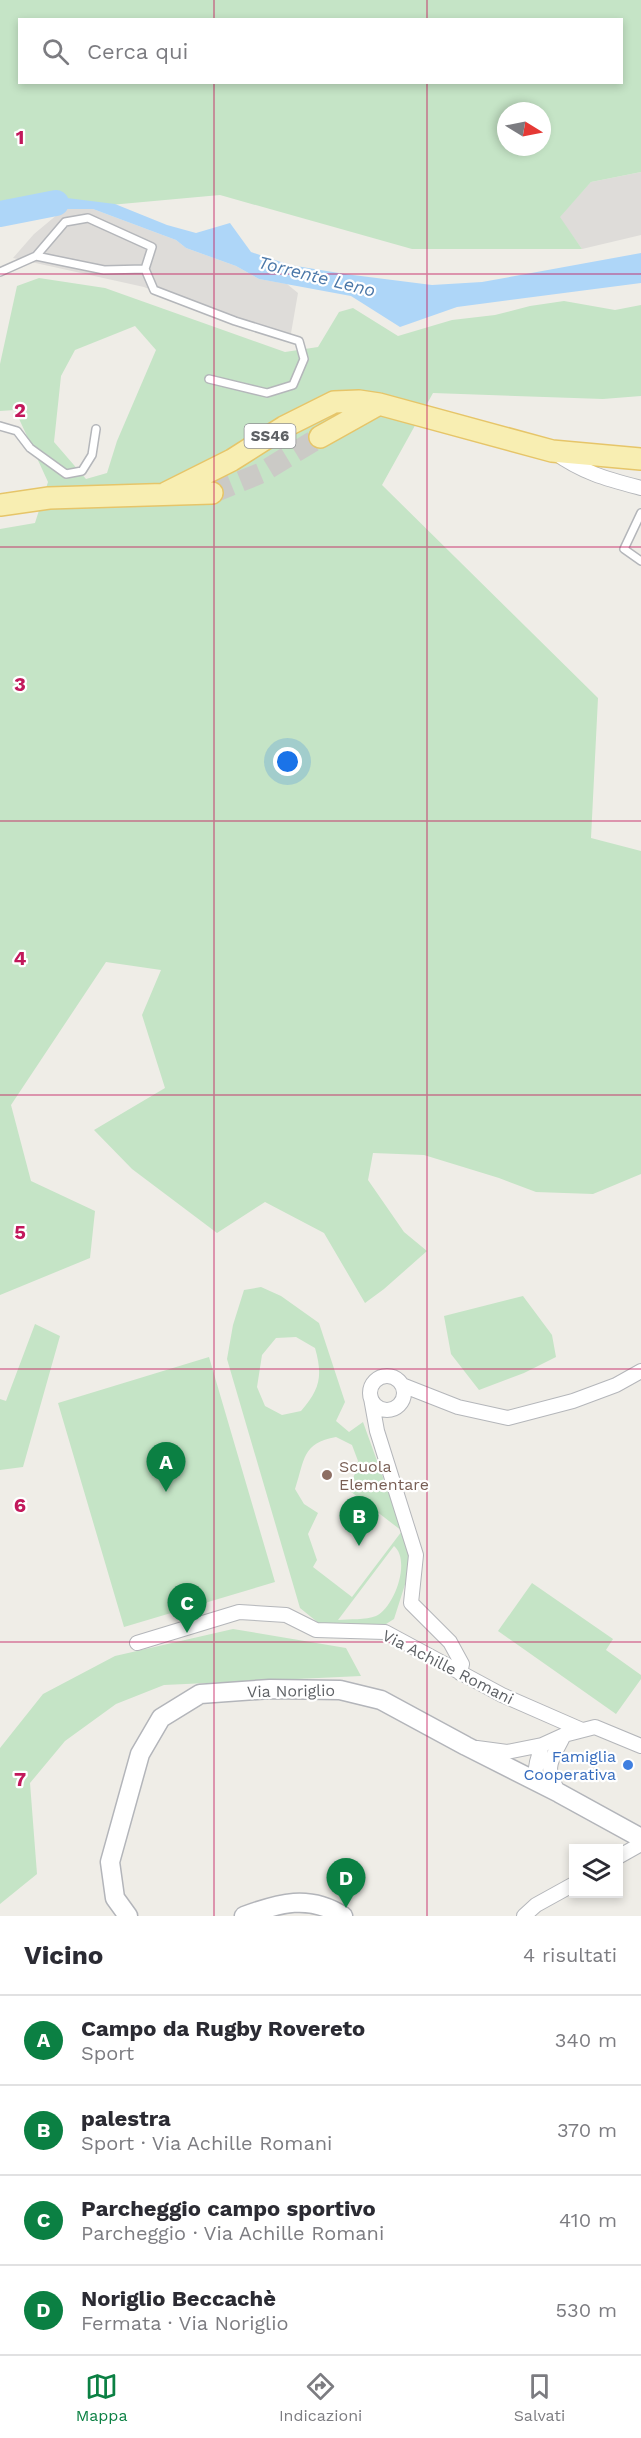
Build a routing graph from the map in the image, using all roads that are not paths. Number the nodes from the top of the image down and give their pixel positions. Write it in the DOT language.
graph roads {
  1 [pos="36,256"];
  2 [pos="145,269"];
  3 [pos="1,272"];
  4 [pos="209,379"];
  5 [pos="379,404"];
  6 [pos="0,426"];
  7 [pos="96,429"];
  8 [pos="320,437"];
  9 [pos="552,451"];
  10 [pos="641,459"];
  11 [pos="641,488"];
  12 [pos="166,493"];
  13 [pos="212,493"];
  14 [pos="0,505"];
  15 [pos="641,513"];
  16 [pos="641,561"];
  17 [pos="641,1371"];
  18 [pos="402,1385"];
  19 [pos="371,1398"];
  20 [pos="137,1643"];
  21 [pos="460,1673"];
  22 [pos="582,1730"];
  23 [pos="564,1735"];
  24 [pos="542,1745"];
  25 [pos="466,1746"];
  26 [pos="641,1746"];
  27 [pos="549,1766"];
  28 [pos="534,1780"];
  29 [pos="559,1793"];
  30 [pos="641,1838"];
  31 [pos="641,1844"];
  32 [pos="623,1854"];
  33 [pos="569,1886"];
  34 [pos="313,1910"];
  35 [pos="128,1916"];
  36 [pos="244,1916"];
  37 [pos="343,1916"];
  38 [pos="524,1916"];
  1 -- 2 [label="lane"];
  1 -- 2 [label="lane"];
  1 -- 3 [label="lane"];
  2 -- 4 [label="lane"];
  5 -- 8 [label="main road, SS46"];
  5 -- 9 [label="main road, SS46"];
  5 -- 12 [label="main road, SS46"];
  6 -- 7 [label="lane"];
  9 -- 10 [label="main road, SS46"];
  9 -- 11 [label="street"];
  12 -- 13 [label="main road"];
  12 -- 14 [label="main road, SS46"];
  15 -- 16 [label="lane"];
  17 -- 18 [label="street"];
  18 -- 19 [label="street"];
  18 -- 19 [label="street"];
  19 -- 21 [label="street"];
  20 -- 21 [label="street, Via Achille Romani"];
  21 -- 22 [label="street, Via Achille Romani"];
  22 -- 23 [label="street"];
  22 -- 26 [label="street"];
  23 -- 24 [label="street"];
  23 -- 27 [label="street"];
  24 -- 25 [label="street"];
  24 -- 28 [label="street"];
  25 -- 28 [label="main road, Via Noriglio"];
  25 -- 35 [label="main road, Via Noriglio"];
  27 -- 28 [label="street"];
  27 -- 29 [label="street"];
  28 -- 29 [label="main road, Via Noriglio"];
  29 -- 30 [label="main road, Via Noriglio"];
  31 -- 32 [label="street"];
  33 -- 38 [label="street"];
  34 -- 36 [label="main road"];
  34 -- 37 [label="main road"];
}
